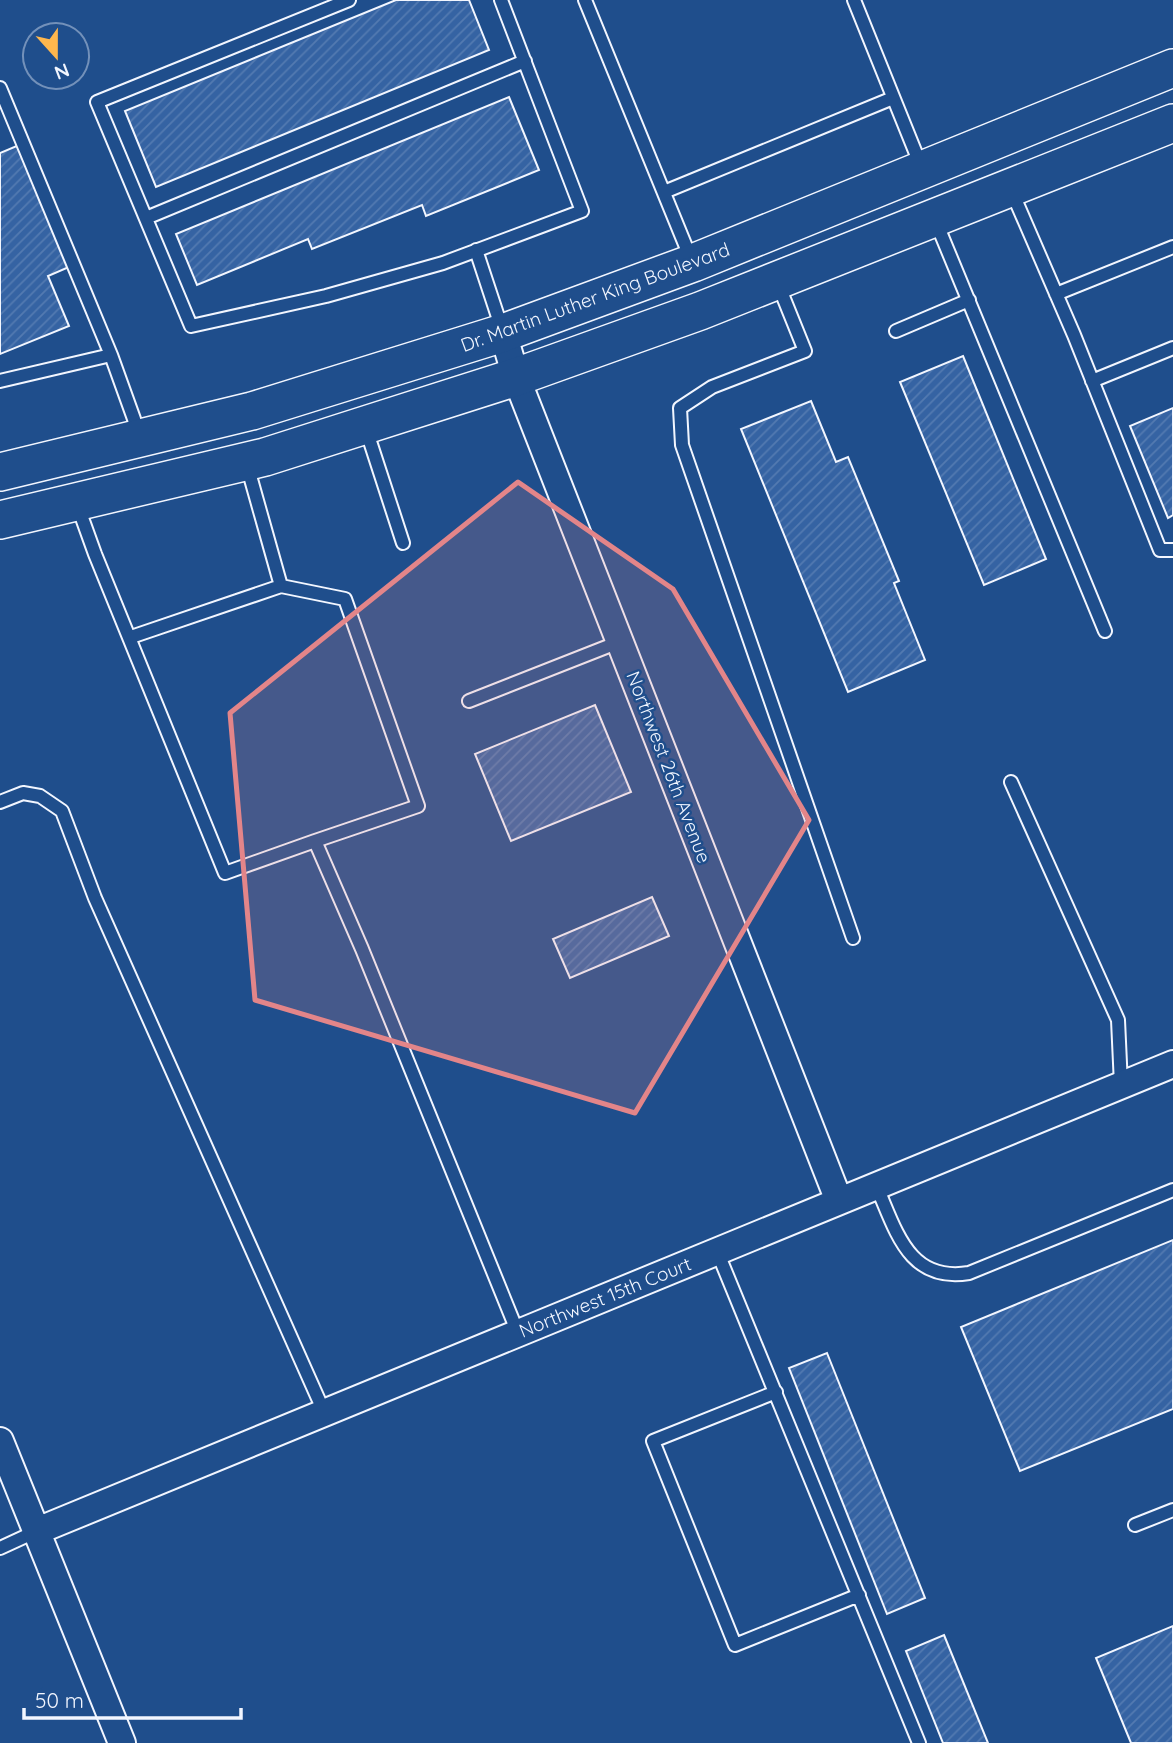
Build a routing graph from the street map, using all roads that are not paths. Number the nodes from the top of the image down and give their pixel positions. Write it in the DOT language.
graph roads {
  1 [pos="349,0"];
  2 [pos="501,0"];
  3 [pos="585,0"];
  4 [pos="854,0"];
  5 [pos="525,61"];
  6 [pos="1173,68"];
  7 [pos="0,88"];
  8 [pos="893,98"];
  9 [pos="1173,123"];
  10 [pos="922,170"];
  11 [pos="1010,188"];
  12 [pos="664,192"];
  13 [pos="146,218"];
  14 [pos="934,218"];
  15 [pos="1173,247"];
  16 [pos="476,250"];
  17 [pos="693,263"];
  18 [pos="777,281"];
  19 [pos="1056,294"];
  20 [pos="969,300"];
  21 [pos="896,331"];
  22 [pos="503,333"];
  23 [pos="1173,348"];
  24 [pos="111,355"];
  25 [pos="516,377"];
  26 [pos="0,381"];
  27 [pos="1092,381"];
  28 [pos="365,425"];
  29 [pos="138,438"];
  30 [pos="246,462"];
  31 [pos="0,472"];
  32 [pos="77,502"];
  33 [pos="0,520"];
  34 [pos="404,543"];
  35 [pos="1173,550"];
  36 [pos="281,586"];
  37 [pos="1105,631"];
  38 [pos="131,637"];
  39 [pos="620,642"];
  40 [pos="469,701"];
  41 [pos="1011,782"];
  42 [pos="0,802"];
  43 [pos="316,841"];
  44 [pos="853,938"];
  45 [pos="1173,1064"];
  46 [pos="1121,1085"];
  47 [pos="876,1185"];
  48 [pos="1173,1189"];
  49 [pos="839,1201"];
  50 [pos="717,1251"];
  51 [pos="519,1333"];
  52 [pos="776,1392"];
  53 [pos="325,1414"];
  54 [pos="0,1441"];
  55 [pos="1173,1510"];
  56 [pos="1135,1525"];
  57 [pos="37,1531"];
  58 [pos="0,1548"];
  59 [pos="859,1595"];
  60 [pos="122,1743"];
  61 [pos="919,1743"];
  1 -- 13 [label="lane"];
  2 -- 5 [label="lane"];
  3 -- 12 [label="lane"];
  4 -- 8 [label="lane"];
  5 -- 13 [label="lane"];
  5 -- 16 [label="lane"];
  6 -- 10 [label="main road, Dr. Martin Luther King Boulevard"];
  7 -- 24 [label="lane"];
  8 -- 10 [label="lane"];
  8 -- 12 [label="lane"];
  9 -- 11 [label="main road"];
  10 -- 17 [label="main road, Dr. Martin Luther King Boulevard"];
  11 -- 14 [label="main road"];
  11 -- 19 [label="lane"];
  12 -- 17 [label="lane"];
  13 -- 16 [label="lane"];
  14 -- 18 [label="main road"];
  14 -- 20 [label="lane"];
  15 -- 19 [label="lane"];
  16 -- 22 [label="lane"];
  17 -- 22 [label="main road, Dr. Martin Luther King Boulevard"];
  18 -- 25 [label="main road"];
  18 -- 44 [label="lane"];
  19 -- 27 [label="lane"];
  20 -- 21 [label="lane"];
  20 -- 37 [label="lane"];
  22 -- 25 [label="street, Northwest 26th Avenue"];
  22 -- 29 [label="main road, Dr. Martin Luther King Boulevard"];
  23 -- 27 [label="lane"];
  24 -- 26 [label="lane"];
  24 -- 29 [label="lane"];
  25 -- 28 [label="main road"];
  25 -- 39 [label="street, Northwest 26th Avenue"];
  27 -- 35 [label="lane"];
  28 -- 30 [label="main road"];
  28 -- 34 [label="lane"];
  29 -- 31 [label="main road, Dr. Martin Luther King Boulevard"];
  30 -- 32 [label="main road"];
  30 -- 36 [label="lane"];
  32 -- 33 [label="main road"];
  32 -- 38 [label="lane"];
  36 -- 38 [label="lane"];
  36 -- 43 [label="lane"];
  38 -- 43 [label="lane"];
  39 -- 40 [label="lane"];
  39 -- 49 [label="street, Northwest 26th Avenue"];
  41 -- 46 [label="lane"];
  42 -- 53 [label="lane"];
  43 -- 51 [label="lane"];
  45 -- 46 [label="street, Northwest 15th Court"];
  46 -- 47 [label="street, Northwest 15th Court"];
  47 -- 48 [label="lane"];
  47 -- 49 [label="street, Northwest 15th Court"];
  49 -- 50 [label="street, Northwest 15th Court"];
  50 -- 51 [label="street, Northwest 15th Court"];
  50 -- 52 [label="lane"];
  51 -- 53 [label="street, Northwest 15th Court"];
  52 -- 59 [label="lane"];
  52 -- 59 [label="lane"];
  53 -- 57 [label="street, Northwest 15th Court"];
  54 -- 57 [label="street"];
  55 -- 56 [label="lane"];
  57 -- 58 [label="lane"];
  57 -- 60 [label="street"];
  59 -- 61 [label="lane"];
}
